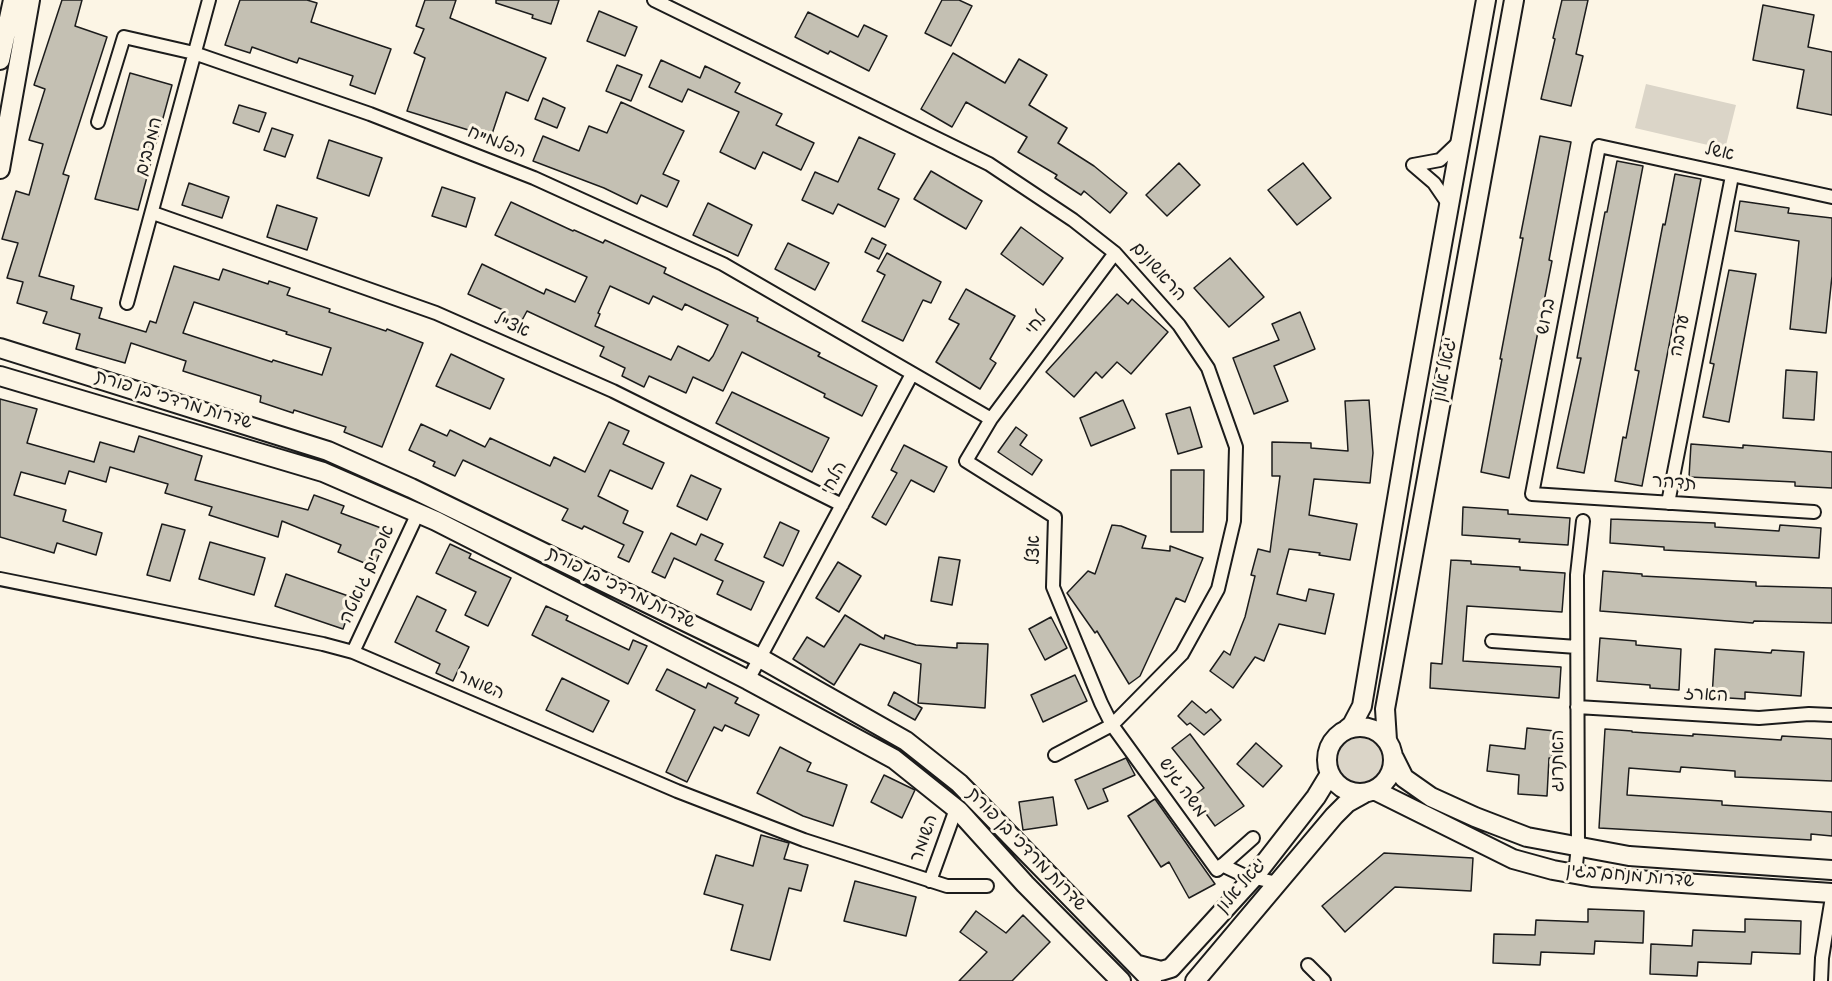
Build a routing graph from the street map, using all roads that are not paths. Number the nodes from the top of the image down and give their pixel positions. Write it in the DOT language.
graph roads {
  1 [pos="12,0"];
  2 [pos="30,0"];
  3 [pos="209,0"];
  4 [pos="654,0"];
  5 [pos="1486,0"];
  6 [pos="1514,0"];
  7 [pos="194,53"];
  8 [pos="0,60"];
  9 [pos="98,122"];
  10 [pos="1461,141"];
  11 [pos="1599,146"];
  12 [pos="0,169"];
  13 [pos="1732,176"];
  14 [pos="1832,197"];
  15 [pos="1449,205"];
  16 [pos="153,213"];
  17 [pos="1115,253"];
  18 [pos="127,303"];
  19 [pos="0,348"];
  20 [pos="912,374"];
  21 [pos="0,376"];
  22 [pos="991,419"];
  23 [pos="1532,494"];
  24 [pos="1668,503"];
  25 [pos="842,505"];
  26 [pos="1814,512"];
  27 [pos="418,513"];
  28 [pos="1583,522"];
  29 [pos="0,579"];
  30 [pos="1492,641"];
  31 [pos="1577,647"];
  32 [pos="353,652"];
  33 [pos="760,658"];
  34 [pos="748,680"];
  35 [pos="1577,707"];
  36 [pos="1832,715"];
  37 [pos="1112,725"];
  38 [pos="1347,729"];
  39 [pos="1387,740"];
  40 [pos="1055,755"];
  41 [pos="1394,758"];
  42 [pos="1330,774"];
  43 [pos="1369,792"];
  44 [pos="956,808"];
  45 [pos="1253,838"];
  46 [pos="1578,846"];
  47 [pos="1222,865"];
  48 [pos="1832,870"];
  49 [pos="1575,874"];
  50 [pos="1253,878"];
  51 [pos="930,881"];
  52 [pos="1277,883"];
  53 [pos="987,886"];
  54 [pos="1832,895"];
  55 [pos="1138,965"];
  56 [pos="1308,965"];
  57 [pos="1121,981"];
  58 [pos="1152,981"];
  59 [pos="1195,981"];
  60 [pos="1324,981"];
  61 [pos="1821,981"];
  1 -- 8 [label="street"];
  2 -- 12 [label="street"];
  3 -- 7 [label="street, המכבים"];
  4 -- 17 [label="street, הראשונים"];
  5 -- 10 [label="street, יגאל אלון"];
  6 -- 39 [label="street, יגאל אלון"];
  7 -- 9 [label="street, הפלמ\"ח"];
  7 -- 16 [label="street, המכבים"];
  7 -- 20 [label="street, הפלמ\"ח"];
  10 -- 15 [label="street, יגאל אלון"];
  10 -- 15 [label="street"];
  11 -- 13 [label="street, אשל"];
  11 -- 23 [label="street, ברוש"];
  13 -- 14 [label="street, אשל"];
  13 -- 24 [label="street, ערבה"];
  15 -- 38 [label="street, יגאל אלון"];
  16 -- 18 [label="street, המכבים"];
  16 -- 25 [label="street, אצ\"ל"];
  17 -- 22 [label="street, לחי"];
  17 -- 37 [label="street, הראשונים"];
  19 -- 33 [label="street, שדרות מרדכי בן פורת"];
  20 -- 22 [label="street"];
  20 -- 25 [label="street, הלחי"];
  21 -- 27 [label="street, שדרות מרדכי בן פורת"];
  22 -- 37 [label="street, אצל"];
  23 -- 24 [label="street, תדהר"];
  24 -- 26 [label="street, תדהר"];
  25 -- 33 [label="street, הלחי"];
  27 -- 32 [label="street, אפרים גואטה"];
  27 -- 34 [label="street, שדרות מרדכי בן פורת"];
  28 -- 31 [label="street, האתרוג"];
  29 -- 32 [label="street, השומר"];
  30 -- 31 [label="street"];
  31 -- 35 [label="street, האתרוג"];
  32 -- 51 [label="street, השומר"];
  33 -- 34 [label="street, הלחי"];
  33 -- 55 [label="street, שדרות מרדכי בן פורת"];
  34 -- 44 [label="street, שדרות מרדכי בן פורת"];
  35 -- 36 [label="street, הארז"];
  35 -- 46 [label="street, האתרוג"];
  37 -- 40 [label="street, הראשונים"];
  37 -- 47 [label="street, משה גניש"];
  38 -- 39 [label="street"];
  38 -- 42 [label="street"];
  39 -- 41 [label="street"];
  41 -- 43 [label="street"];
  41 -- 46 [label="street, שדרות מנחם בגין"];
  42 -- 43 [label="street"];
  42 -- 50 [label="street, יגאל אלון"];
  43 -- 49 [label="street, שדרות מנחם בגין"];
  43 -- 52 [label="street, יגאל אלון"];
  44 -- 51 [label="street, השומר"];
  44 -- 57 [label="street, שדרות מרדכי בן פורת"];
  45 -- 47 [label="street"];
  46 -- 48 [label="street, שדרות מנחם בגין"];
  46 -- 49 [label="street, האתרוג"];
  47 -- 50 [label="street, משה גניש"];
  49 -- 54 [label="street, שדרות מנחם בגין"];
  50 -- 52 [label="street, משה גניש"];
  50 -- 55 [label="street, יגאל אלון"];
  51 -- 53 [label="street, השומר"];
  52 -- 59 [label="street, יגאל אלון"];
  54 -- 61 [label="street"];
  55 -- 58 [label="street, שדרות מרדכי בן פורת"];
  56 -- 60 [label="street"];
}
